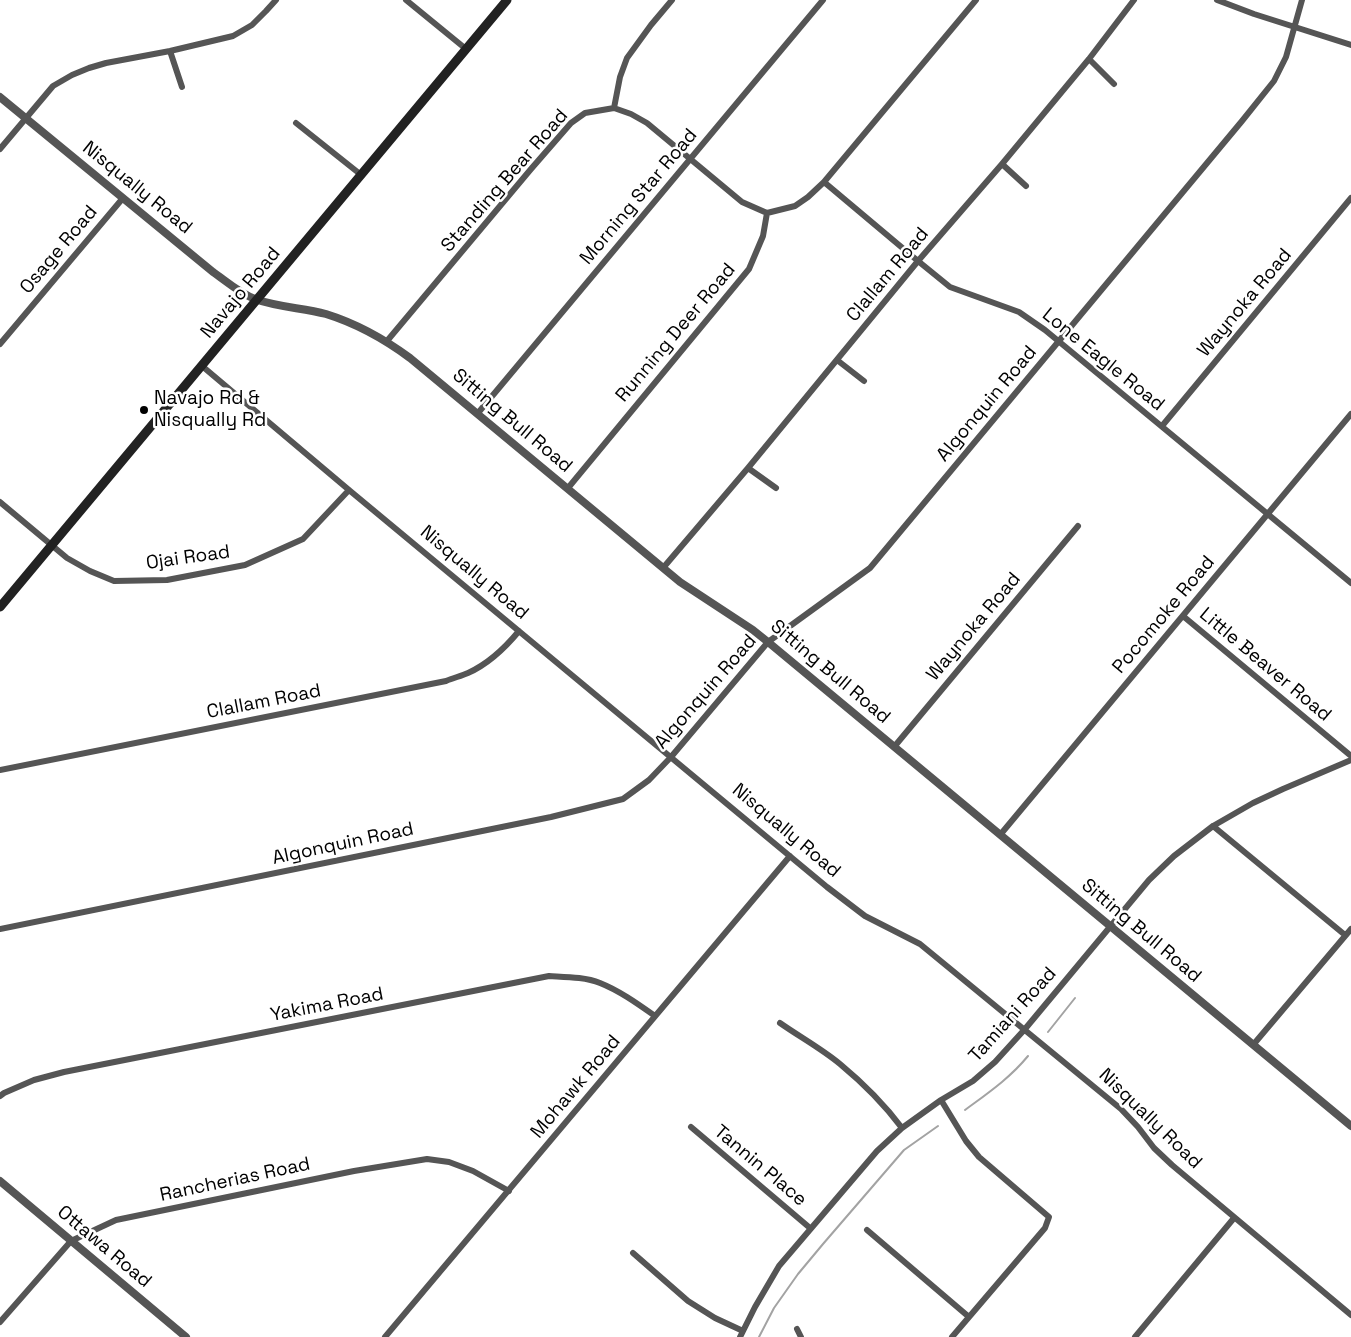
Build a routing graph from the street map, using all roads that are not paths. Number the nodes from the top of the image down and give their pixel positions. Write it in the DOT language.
graph roads {
  1 [pos="276,0"];
  2 [pos="406,0"];
  3 [pos="507,0"];
  4 [pos="672,0"];
  5 [pos="823,0"];
  6 [pos="976,0"];
  7 [pos="1134,0"];
  8 [pos="1217,0"];
  9 [pos="1302,0"];
  10 [pos="1295,27"];
  11 [pos="1351,45"];
  12 [pos="466,49"];
  13 [pos="170,51"];
  14 [pos="1089,59"];
  15 [pos="1114,84"];
  16 [pos="182,87"];
  17 [pos="0,97"];
  18 [pos="614,108"];
  19 [pos="26,118"];
  20 [pos="296,123"];
  21 [pos="0,149"];
  22 [pos="689,159"];
  23 [pos="1002,164"];
  24 [pos="360,174"];
  25 [pos="824,182"];
  26 [pos="1026,186"];
  27 [pos="123,198"];
  28 [pos="1351,198"];
  29 [pos="767,213"];
  30 [pos="918,261"];
  31 [pos="256,300"];
  32 [pos="387,341"];
  33 [pos="1059,342"];
  34 [pos="0,344"];
  35 [pos="836,360"];
  36 [pos="202,366"];
  37 [pos="864,381"];
  38 [pos="478,414"];
  39 [pos="1351,414"];
  40 [pos="1162,426"];
  41 [pos="748,468"];
  42 [pos="568,488"];
  43 [pos="776,488"];
  44 [pos="348,490"];
  45 [pos="0,502"];
  46 [pos="1268,514"];
  47 [pos="1078,526"];
  48 [pos="52,545"];
  49 [pos="663,568"];
  50 [pos="1351,583"];
  51 [pos="0,607"];
  52 [pos="1183,616"];
  53 [pos="519,631"];
  54 [pos="768,642"];
  55 [pos="894,747"];
  56 [pos="1351,756"];
  57 [pos="672,757"];
  58 [pos="1351,760"];
  59 [pos="0,770"];
  60 [pos="1213,826"];
  61 [pos="1000,835"];
  62 [pos="790,856"];
  63 [pos="1110,926"];
  64 [pos="0,929"];
  65 [pos="1351,929"];
  66 [pos="1345,935"];
  67 [pos="655,1016"];
  68 [pos="780,1023"];
  69 [pos="1025,1030"];
  70 [pos="1253,1045"];
  71 [pos="0,1096"];
  72 [pos="941,1100"];
  73 [pos="1351,1126"];
  74 [pos="691,1127"];
  75 [pos="902,1128"];
  76 [pos="0,1182"];
  77 [pos="509,1190"];
  78 [pos="1234,1218"];
  79 [pos="810,1228"];
  80 [pos="868,1230"];
  81 [pos="71,1241"];
  82 [pos="633,1253"];
  83 [pos="1351,1314"];
  84 [pos="969,1317"];
  85 [pos="0,1322"];
  86 [pos="797,1329"];
  87 [pos="742,1334"];
  88 [pos="1139,1336"];
  89 [pos="186,1337"];
  90 [pos="385,1337"];
  91 [pos="801,1337"];
  92 [pos="952,1337"];
  1 -- 13 [label="street"];
  2 -- 12 [label="street"];
  3 -- 12 [label="main road, Navajo Road"];
  4 -- 18 [label="street"];
  5 -- 22 [label="street, Morning Star Road"];
  6 -- 25 [label="street"];
  7 -- 14 [label="street, Clallam Road"];
  8 -- 10 [label="street"];
  9 -- 10 [label="street, Algonquin Road"];
  10 -- 11 [label="street"];
  10 -- 33 [label="street, Algonquin Road"];
  12 -- 24 [label="main road, Navajo Road"];
  13 -- 16 [label="street"];
  13 -- 19 [label="street"];
  14 -- 15 [label="street"];
  14 -- 23 [label="street, Clallam Road"];
  17 -- 19 [label="street, Nisqually Road"];
  18 -- 22 [label="street"];
  18 -- 32 [label="street, Standing Bear Road"];
  19 -- 21 [label="street"];
  19 -- 27 [label="street, Nisqually Road"];
  20 -- 24 [label="street"];
  22 -- 29 [label="street"];
  22 -- 38 [label="street, Morning Star Road"];
  23 -- 26 [label="street"];
  23 -- 30 [label="street, Clallam Road"];
  24 -- 31 [label="main road, Navajo Road"];
  25 -- 29 [label="street"];
  25 -- 30 [label="street, Lone Eagle Road"];
  27 -- 31 [label="street, Nisqually Road"];
  27 -- 34 [label="street, Osage Road"];
  28 -- 40 [label="street, Waynoka Road"];
  29 -- 42 [label="street, Running Deer Road"];
  30 -- 33 [label="street, Lone Eagle Road"];
  30 -- 35 [label="street, Clallam Road"];
  31 -- 32 [label="street, Sitting Bull Road"];
  31 -- 36 [label="main road, Navajo Road"];
  32 -- 38 [label="street, Sitting Bull Road"];
  33 -- 40 [label="street, Lone Eagle Road"];
  33 -- 54 [label="street, Algonquin Road"];
  35 -- 37 [label="street"];
  35 -- 41 [label="street, Clallam Road"];
  36 -- 44 [label="street, Nisqually Road"];
  36 -- 48 [label="main road, Navajo Road"];
  38 -- 42 [label="street, Sitting Bull Road"];
  39 -- 46 [label="street, Pocomoke Road"];
  40 -- 46 [label="street, Lone Eagle Road"];
  41 -- 43 [label="street"];
  41 -- 49 [label="street, Clallam Road"];
  42 -- 49 [label="street, Sitting Bull Road"];
  44 -- 48 [label="street, Ojai Road"];
  44 -- 53 [label="street, Nisqually Road"];
  45 -- 48 [label="street, Ojai Road"];
  46 -- 50 [label="street, Lone Eagle Road"];
  46 -- 52 [label="street, Pocomoke Road"];
  47 -- 55 [label="street, Waynoka Road"];
  48 -- 51 [label="main road, Navajo Road"];
  49 -- 54 [label="street, Sitting Bull Road"];
  52 -- 56 [label="street, Little Beaver Road"];
  52 -- 61 [label="street, Pocomoke Road"];
  53 -- 57 [label="street, Nisqually Road"];
  53 -- 59 [label="street, Clallam Road"];
  54 -- 55 [label="street, Sitting Bull Road"];
  54 -- 57 [label="street, Algonquin Road"];
  55 -- 61 [label="street, Sitting Bull Road"];
  57 -- 62 [label="street, Nisqually Road"];
  57 -- 64 [label="street, Algonquin Road"];
  58 -- 60 [label="street, Tamiani Road"];
  60 -- 63 [label="street, Tamiani Road"];
  60 -- 66 [label="street"];
  61 -- 63 [label="street, Sitting Bull Road"];
  62 -- 67 [label="street, Mohawk Road"];
  62 -- 69 [label="street, Nisqually Road"];
  63 -- 69 [label="street, Tamiani Road"];
  63 -- 70 [label="street, Sitting Bull Road"];
  65 -- 66 [label="street"];
  66 -- 70 [label="street"];
  67 -- 71 [label="street, Yakima Road"];
  67 -- 77 [label="street, Mohawk Road"];
  68 -- 75 [label="street"];
  69 -- 72 [label="street, Tamiani Road"];
  69 -- 78 [label="street, Nisqually Road"];
  70 -- 73 [label="street, Sitting Bull Road"];
  72 -- 75 [label="street, Tamiani Road"];
  72 -- 84 [label="street"];
  74 -- 79 [label="street, Tannin Place"];
  75 -- 79 [label="street, Tamiani Road"];
  76 -- 81 [label="street, Ottawa Road"];
  77 -- 81 [label="street, Rancherias Road"];
  77 -- 90 [label="street, Mohawk Road"];
  78 -- 83 [label="street, Nisqually Road"];
  78 -- 88 [label="street"];
  79 -- 87 [label="street, Tamiani Road"];
  80 -- 84 [label="street"];
  81 -- 85 [label="street, Rancherias Road"];
  81 -- 89 [label="street, Ottawa Road"];
  82 -- 87 [label="street"];
  84 -- 92 [label="street"];
  86 -- 91 [label="street"];
}
